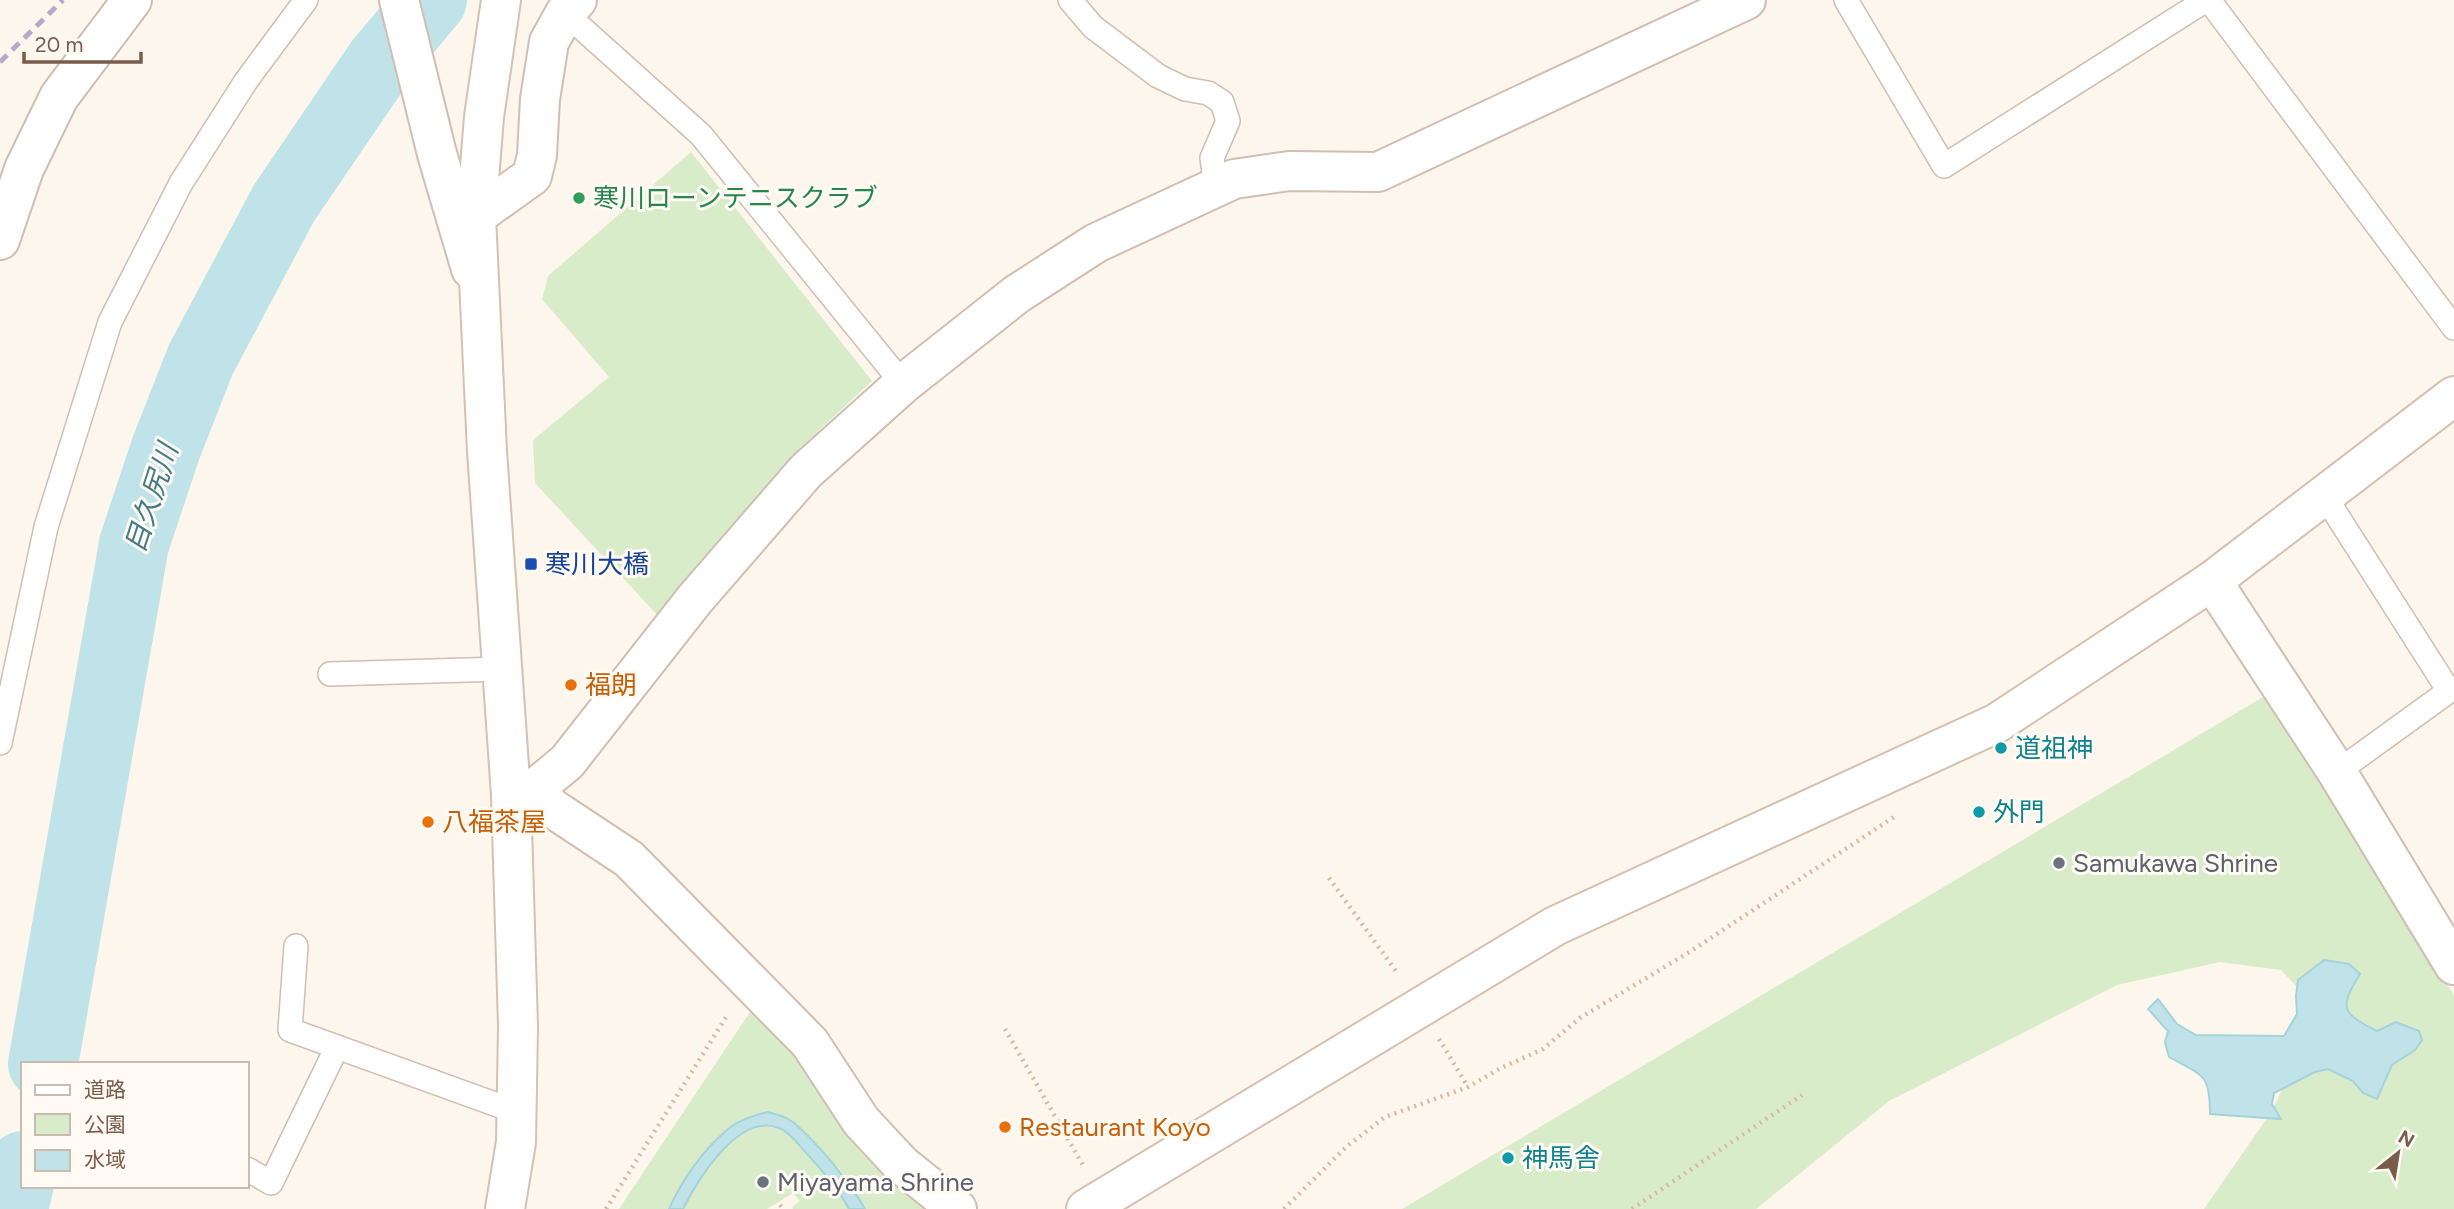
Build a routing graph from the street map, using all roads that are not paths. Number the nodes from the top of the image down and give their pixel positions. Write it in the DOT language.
graph roads {
  1 [pos="132,0"];
  2 [pos="306,0"];
  3 [pos="399,0"];
  4 [pos="501,0"];
  5 [pos="1070,0"];
  6 [pos="1746,0"];
  7 [pos="1846,0"];
  8 [pos="2208,0"];
  9 [pos="571,7"];
  10 [pos="1216,187"];
  11 [pos="476,216"];
  12 [pos="0,240"];
  13 [pos="480,298"];
  14 [pos="2454,328"];
  15 [pos="903,384"];
  16 [pos="2454,396"];
  17 [pos="2324,495"];
  18 [pos="2213,580"];
  19 [pos="502,669"];
  20 [pos="330,674"];
  21 [pos="0,743"];
  22 [pos="2336,772"];
  23 [pos="522,792"];
  24 [pos="296,946"];
  25 [pos="2454,965"];
  26 [pos="337,1047"];
  27 [pos="517,1112"];
  28 [pos="248,1170"];
  29 [pos="1088,1193"];
  30 [pos="505,1209"];
  31 [pos="957,1209"];
  1 -- 12 [label="street"];
  2 -- 21 [label="lane"];
  3 -- 13 [label="street"];
  4 -- 11 [label="street"];
  5 -- 10 [label="lane"];
  6 -- 10 [label="street"];
  7 -- 8 [label="lane"];
  8 -- 14 [label="lane"];
  9 -- 11 [label="street"];
  9 -- 15 [label="lane"];
  10 -- 15 [label="street"];
  11 -- 13 [label="street"];
  13 -- 19 [label="street"];
  15 -- 23 [label="street"];
  16 -- 17 [label="street"];
  17 -- 18 [label="street"];
  17 -- 22 [label="lane"];
  18 -- 22 [label="street"];
  18 -- 29 [label="street"];
  19 -- 20 [label="lane"];
  19 -- 23 [label="street"];
  22 -- 25 [label="street"];
  23 -- 27 [label="street"];
  23 -- 31 [label="street"];
  24 -- 26 [label="lane"];
  26 -- 27 [label="lane"];
  26 -- 28 [label="lane"];
  27 -- 30 [label="street"];
}
